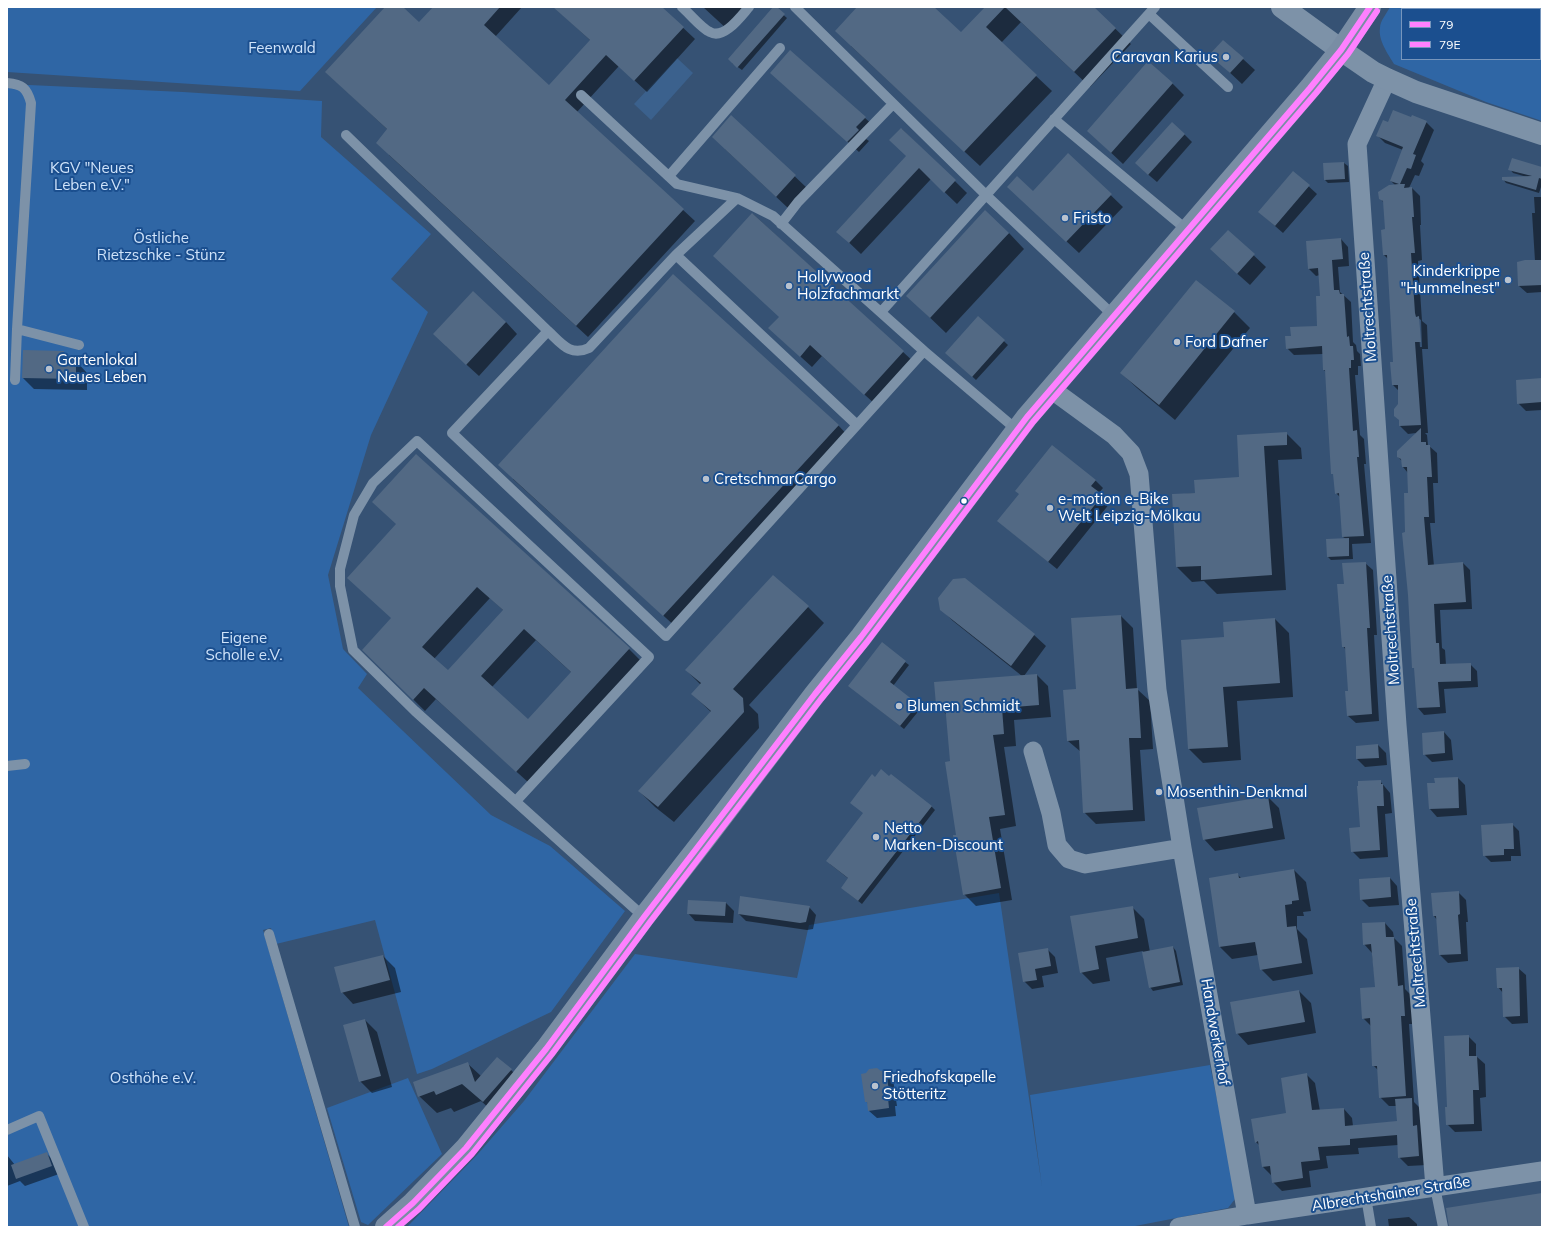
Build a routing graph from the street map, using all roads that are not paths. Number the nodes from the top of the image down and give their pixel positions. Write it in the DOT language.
graph roads {
  1 [pos="682,7"];
  2 [pos="749,7"];
  3 [pos="795,7"];
  4 [pos="1282,7"];
  5 [pos="1370,7"];
  6 [pos="1152,10"];
  7 [pos="780,48"];
  8 [pos="1341,50"];
  9 [pos="1386,79"];
  10 [pos="7,83"];
  11 [pos="1228,87"];
  12 [pos="581,95"];
  13 [pos="894,104"];
  14 [pos="1054,119"];
  15 [pos="1542,134"];
  16 [pos="346,135"];
  17 [pos="669,176"];
  18 [pos="986,195"];
  19 [pos="737,198"];
  20 [pos="781,224"];
  21 [pos="1187,230"];
  22 [pos="676,255"];
  23 [pos="881,312"];
  24 [pos="1114,316"];
  25 [pos="17,329"];
  26 [pos="548,331"];
  27 [pos="79,345"];
  28 [pos="924,351"];
  29 [pos="16,380"];
  30 [pos="1051,389"];
  31 [pos="857,425"];
  32 [pos="1017,430"];
  33 [pos="1033,751"];
  34 [pos="25,764"];
  35 [pos="7,766"];
  36 [pos="516,802"];
  37 [pos="1182,848"];
  38 [pos="644,917"];
  39 [pos="269,934"];
  40 [pos="7,1130"];
  41 [pos="1542,1171"];
  42 [pos="1435,1187"];
  43 [pos="1366,1197"];
  44 [pos="1243,1220"];
  45 [pos="84,1227"];
  46 [pos="355,1227"];
  47 [pos="386,1227"];
  48 [pos="1179,1227"];
  49 [pos="1371,1227"];
  50 [pos="1443,1227"];
  1 -- 2 [label="lane"];
  3 -- 13 [label="lane"];
  4 -- 8 [label="street"];
  5 -- 8 [label="main road"];
  6 -- 11 [label="lane"];
  6 -- 14 [label="lane"];
  7 -- 17 [label="lane"];
  8 -- 9 [label="street"];
  8 -- 21 [label="main road"];
  9 -- 15 [label="street"];
  9 -- 42 [label="street, Moltrechtstraße"];
  10 -- 25 [label="lane"];
  12 -- 17 [label="lane"];
  13 -- 18 [label="lane"];
  13 -- 20 [label="lane"];
  14 -- 18 [label="lane"];
  14 -- 21 [label="lane"];
  16 -- 26 [label="lane"];
  17 -- 19 [label="lane"];
  18 -- 23 [label="lane"];
  18 -- 24 [label="lane"];
  19 -- 20 [label="lane"];
  19 -- 22 [label="lane"];
  20 -- 23 [label="lane"];
  21 -- 24 [label="main road"];
  22 -- 26 [label="lane"];
  22 -- 31 [label="lane"];
  23 -- 28 [label="lane"];
  24 -- 30 [label="main road"];
  25 -- 27 [label="lane"];
  25 -- 29 [label="lane"];
  26 -- 31 [label="lane"];
  28 -- 31 [label="lane"];
  28 -- 32 [label="lane"];
  30 -- 32 [label="main road"];
  30 -- 37 [label="street, Handwerkerhof"];
  32 -- 38 [label="main road"];
  33 -- 37 [label="street"];
  34 -- 35 [label="lane"];
  36 -- 36 [label="lane"];
  36 -- 38 [label="lane"];
  37 -- 44 [label="street, Handwerkerhof"];
  38 -- 47 [label="main road"];
  39 -- 46 [label="lane"];
  40 -- 45 [label="lane"];
  41 -- 42 [label="street, Albrechtshainer Straße"];
  42 -- 43 [label="street, Albrechtshainer Straße"];
  42 -- 50 [label="lane"];
  43 -- 44 [label="street, Albrechtshainer Straße"];
  43 -- 49 [label="lane"];
  44 -- 48 [label="street, Albrechtshainer Straße"];
}
